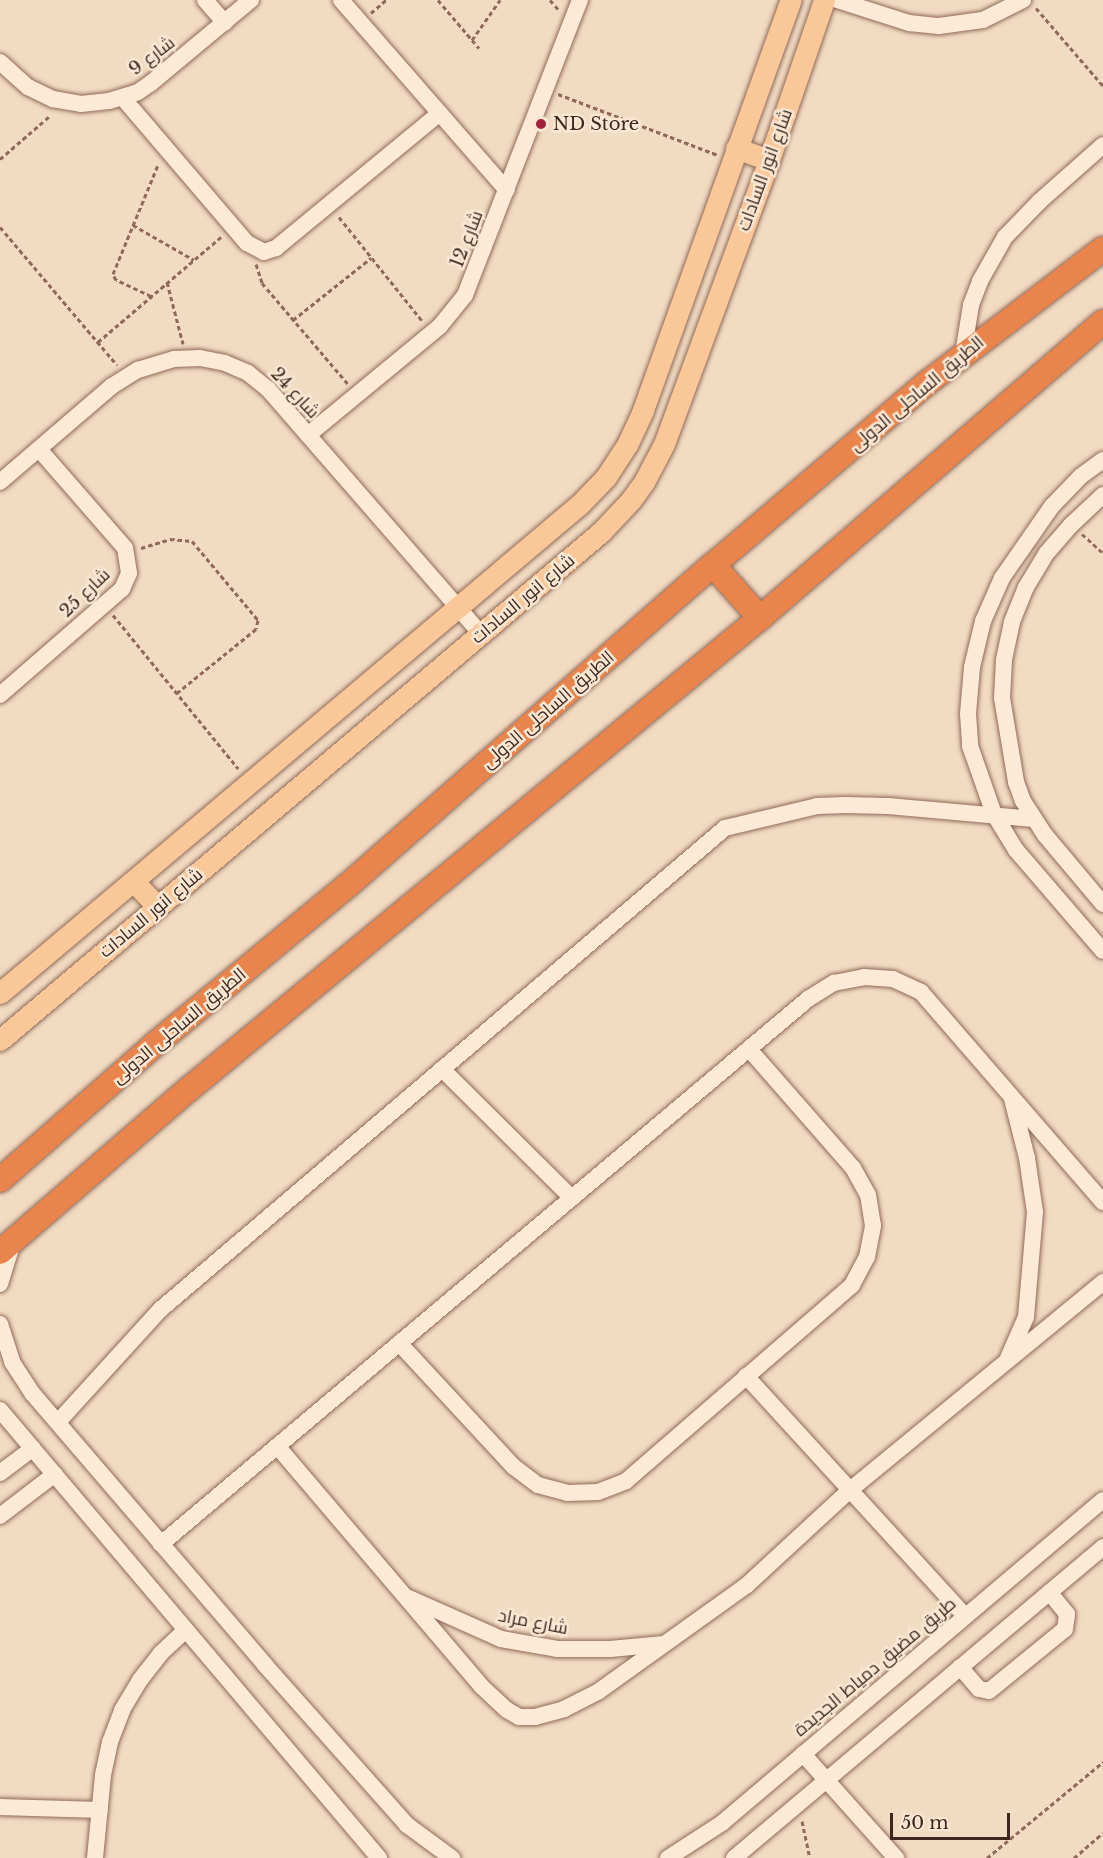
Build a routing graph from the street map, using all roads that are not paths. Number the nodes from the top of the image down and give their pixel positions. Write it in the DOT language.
graph roads {
  1 [pos="205,0"];
  2 [pos="251,0"];
  3 [pos="341,0"];
  4 [pos="580,0"];
  5 [pos="791,0"];
  6 [pos="824,0"];
  7 [pos="837,0"];
  8 [pos="1023,0"];
  9 [pos="225,22"];
  10 [pos="0,62"];
  11 [pos="123,98"];
  12 [pos="440,114"];
  13 [pos="1103,145"];
  14 [pos="734,154"];
  15 [pos="770,160"];
  16 [pos="507,190"];
  17 [pos="1103,249"];
  18 [pos="1103,322"];
  19 [pos="963,354"];
  20 [pos="308,435"];
  21 [pos="39,449"];
  22 [pos="1103,460"];
  23 [pos="0,482"];
  24 [pos="1103,495"];
  25 [pos="713,565"];
  26 [pos="458,608"];
  27 [pos="760,618"];
  28 [pos="481,634"];
  29 [pos="0,695"];
  30 [pos="994,814"];
  31 [pos="1033,819"];
  32 [pos="133,881"];
  33 [pos="1103,904"];
  34 [pos="158,907"];
  35 [pos="1103,951"];
  36 [pos="0,993"];
  37 [pos="0,1040"];
  38 [pos="749,1049"];
  39 [pos="442,1069"];
  40 [pos="1011,1095"];
  41 [pos="0,1180"];
  42 [pos="572,1198"];
  43 [pos="1103,1202"];
  44 [pos="7,1246"];
  45 [pos="1103,1282"];
  46 [pos="0,1284"];
  47 [pos="0,1324"];
  48 [pos="399,1343"];
  49 [pos="1006,1361"];
  50 [pos="746,1376"];
  51 [pos="0,1410"];
  52 [pos="58,1422"];
  53 [pos="277,1446"];
  54 [pos="33,1448"];
  55 [pos="0,1473"];
  56 [pos="55,1474"];
  57 [pos="850,1490"];
  58 [pos="1103,1500"];
  59 [pos="0,1516"];
  60 [pos="161,1544"];
  61 [pos="1103,1547"];
  62 [pos="1049,1592"];
  63 [pos="403,1595"];
  64 [pos="965,1617"];
  65 [pos="186,1630"];
  66 [pos="665,1644"];
  67 [pos="960,1667"];
  68 [pos="803,1754"];
  69 [pos="827,1780"];
  70 [pos="0,1807"];
  71 [pos="100,1810"];
  72 [pos="96,1858"];
  73 [pos="379,1858"];
  74 [pos="452,1858"];
  75 [pos="668,1858"];
  76 [pos="734,1858"];
  77 [pos="896,1858"];
  1 -- 9 [label="street"];
  2 -- 9 [label="street, شارع 9"];
  3 -- 12 [label="street"];
  4 -- 16 [label="street, شارع 12"];
  5 -- 14 [label="main road, شارع انور السادات"];
  6 -- 15 [label="main road, شارع انور السادات"];
  7 -- 8 [label="street"];
  9 -- 11 [label="street, شارع 9"];
  10 -- 11 [label="street, شارع 9"];
  11 -- 12 [label="street"];
  12 -- 16 [label="street"];
  13 -- 19 [label="street"];
  14 -- 15 [label="main road"];
  14 -- 26 [label="main road, شارع انور السادات"];
  15 -- 28 [label="main road, شارع انور السادات"];
  16 -- 20 [label="street, شارع 12"];
  17 -- 19 [label="highway, الطريق الساحلى الدولى"];
  18 -- 27 [label="highway"];
  19 -- 25 [label="highway, الطريق الساحلى الدولى"];
  20 -- 21 [label="street, شارع 24"];
  20 -- 26 [label="street, شارع 24"];
  21 -- 23 [label="street, شارع 24"];
  21 -- 29 [label="street, شارع 25"];
  22 -- 30 [label="street"];
  24 -- 31 [label="street"];
  25 -- 27 [label="highway"];
  25 -- 41 [label="highway, الطريق الساحلى الدولى"];
  26 -- 28 [label="street, شارع 24"];
  26 -- 32 [label="main road, شارع انور السادات"];
  27 -- 44 [label="highway"];
  28 -- 34 [label="main road, شارع انور السادات"];
  30 -- 31 [label="street"];
  30 -- 35 [label="street"];
  30 -- 39 [label="street"];
  31 -- 33 [label="street"];
  32 -- 34 [label="main road"];
  32 -- 36 [label="main road, شارع انور السادات"];
  34 -- 37 [label="main road, شارع انور السادات"];
  38 -- 40 [label="street"];
  38 -- 42 [label="street"];
  38 -- 50 [label="street"];
  39 -- 42 [label="street"];
  39 -- 52 [label="street"];
  40 -- 43 [label="street"];
  40 -- 49 [label="street"];
  42 -- 48 [label="street"];
  44 -- 46 [label="street"];
  45 -- 49 [label="street"];
  47 -- 52 [label="street"];
  48 -- 50 [label="street"];
  48 -- 53 [label="street"];
  49 -- 57 [label="street"];
  50 -- 57 [label="street"];
  51 -- 54 [label="street"];
  52 -- 60 [label="street"];
  53 -- 60 [label="street"];
  53 -- 63 [label="street"];
  54 -- 55 [label="street"];
  54 -- 56 [label="street"];
  56 -- 59 [label="street"];
  56 -- 65 [label="street"];
  57 -- 64 [label="street"];
  57 -- 66 [label="street"];
  58 -- 64 [label="street, طريق مضيق دمياط الجديدة"];
  60 -- 74 [label="street"];
  61 -- 62 [label="street"];
  62 -- 67 [label="street"];
  62 -- 67 [label="street"];
  63 -- 66 [label="street, شارع مراد"];
  63 -- 66 [label="street"];
  64 -- 68 [label="street, طريق مضيق دمياط الجديدة"];
  65 -- 71 [label="street"];
  65 -- 73 [label="street"];
  67 -- 69 [label="street"];
  68 -- 69 [label="street"];
  68 -- 75 [label="street, طريق مضيق دمياط الجديدة"];
  69 -- 76 [label="street"];
  69 -- 77 [label="street"];
  70 -- 71 [label="street"];
  71 -- 72 [label="street"];
}
